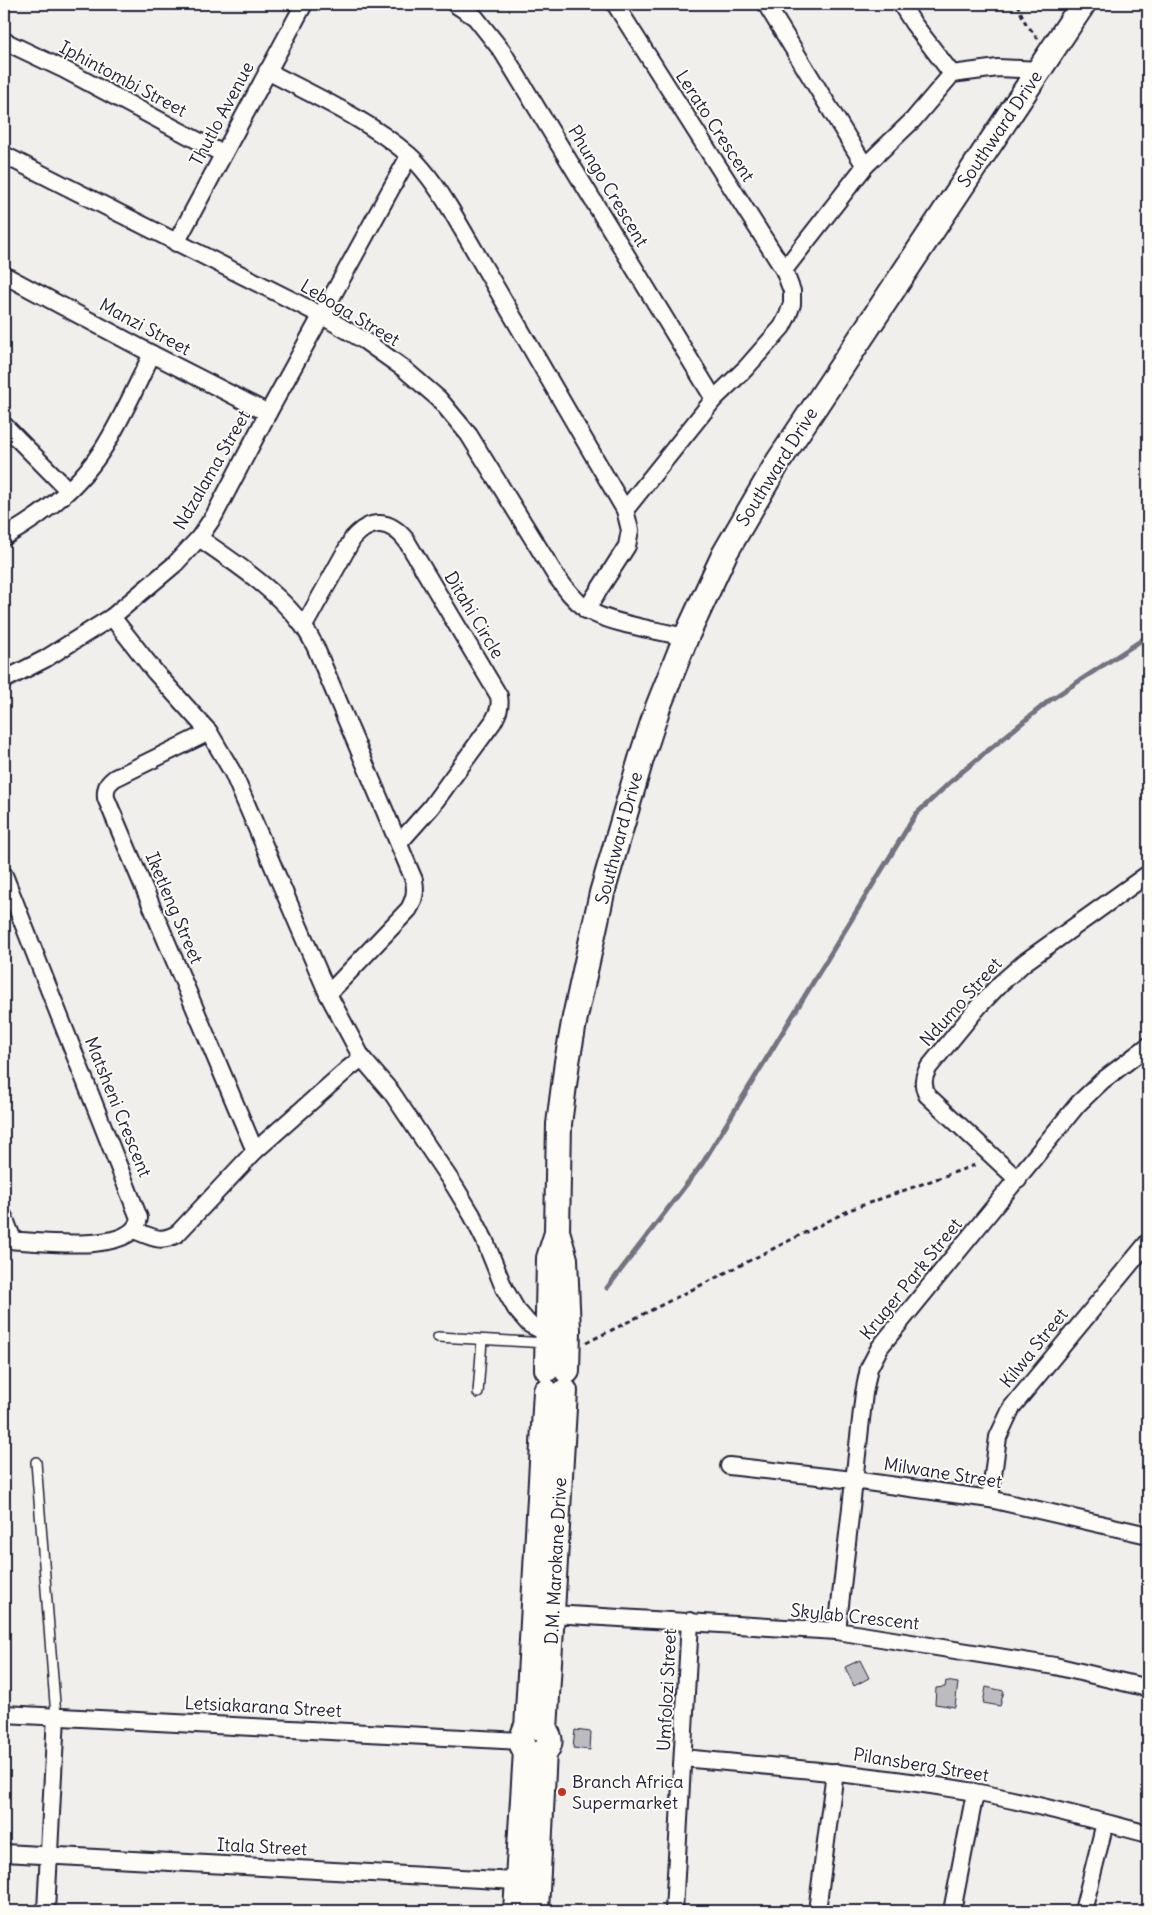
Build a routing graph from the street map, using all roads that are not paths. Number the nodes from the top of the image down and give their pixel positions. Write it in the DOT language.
graph roads {
  1 [pos="304,4"];
  2 [pos="456,4"];
  3 [pos="615,4"];
  4 [pos="766,4"];
  5 [pos="901,4"];
  6 [pos="1083,4"];
  7 [pos="4,41"];
  8 [pos="1045,61"];
  9 [pos="267,70"];
  10 [pos="952,74"];
  11 [pos="223,154"];
  12 [pos="4,155"];
  13 [pos="409,156"];
  14 [pos="865,166"];
  15 [pos="176,243"];
  16 [pos="784,270"];
  17 [pos="4,275"];
  18 [pos="321,315"];
  19 [pos="152,354"];
  20 [pos="714,399"];
  21 [pos="268,413"];
  22 [pos="4,425"];
  23 [pos="68,490"];
  24 [pos="625,510"];
  25 [pos="4,537"];
  26 [pos="200,538"];
  27 [pos="586,610"];
  28 [pos="112,618"];
  29 [pos="304,626"];
  30 [pos="686,637"];
  31 [pos="4,680"];
  32 [pos="209,732"];
  33 [pos="399,843"];
  34 [pos="1148,874"];
  35 [pos="4,875"];
  36 [pos="582,983"];
  37 [pos="328,994"];
  38 [pos="1148,1046"];
  39 [pos="362,1058"];
  40 [pos="255,1151"];
  41 [pos="1018,1180"];
  42 [pos="4,1218"];
  43 [pos="134,1230"];
  44 [pos="8,1240"];
  45 [pos="1148,1242"];
  46 [pos="438,1338"];
  47 [pos="482,1340"];
  48 [pos="555,1364"];
  49 [pos="478,1393"];
  50 [pos="36,1462"];
  51 [pos="729,1466"];
  52 [pos="853,1480"];
  53 [pos="990,1499"];
  54 [pos="1148,1534"];
  55 [pos="553,1614"];
  56 [pos="690,1621"];
  57 [pos="837,1631"];
  58 [pos="1148,1688"];
  59 [pos="4,1714"];
  60 [pos="56,1716"];
  61 [pos="533,1740"];
  62 [pos="683,1758"];
  63 [pos="835,1772"];
  64 [pos="975,1792"];
  65 [pos="1105,1823"];
  66 [pos="1148,1834"];
  67 [pos="4,1853"];
  68 [pos="48,1856"];
  69 [pos="518,1881"];
  70 [pos="46,1911"];
  71 [pos="516,1911"];
  72 [pos="536,1911"];
  73 [pos="674,1911"];
  74 [pos="817,1911"];
  75 [pos="952,1911"];
  76 [pos="1083,1911"];
  1 -- 9 [label="street, Thutlo Avenue"];
  2 -- 20 [label="street, Phungo Crescent"];
  3 -- 16 [label="street, Lerato Crescent"];
  4 -- 14 [label="street"];
  5 -- 10 [label="street"];
  6 -- 8 [label="main road, Southward Drive"];
  7 -- 11 [label="street, Iphintombi Street"];
  8 -- 10 [label="street"];
  8 -- 30 [label="main road, Southward Drive"];
  9 -- 11 [label="street, Thutlo Avenue"];
  9 -- 13 [label="street"];
  10 -- 14 [label="street"];
  11 -- 15 [label="street, Thutlo Avenue"];
  12 -- 15 [label="street, Leboga Street"];
  13 -- 18 [label="street"];
  13 -- 24 [label="street"];
  14 -- 16 [label="street"];
  15 -- 18 [label="street, Leboga Street"];
  16 -- 20 [label="street, Lerato Crescent"];
  17 -- 19 [label="street, Manzi Street"];
  18 -- 21 [label="street, Ndzalama Street"];
  18 -- 27 [label="street, Leboga Street"];
  19 -- 21 [label="street, Manzi Street"];
  19 -- 23 [label="street"];
  20 -- 24 [label="street, Lerato Crescent"];
  21 -- 26 [label="street, Ndzalama Street"];
  22 -- 23 [label="street"];
  23 -- 25 [label="street"];
  24 -- 27 [label="street"];
  26 -- 28 [label="street, Ndzalama Street"];
  26 -- 29 [label="street"];
  27 -- 30 [label="street"];
  28 -- 31 [label="street, Ndzalama Street"];
  28 -- 32 [label="street"];
  29 -- 33 [label="street"];
  29 -- 33 [label="street, Ditahi Circle"];
  30 -- 36 [label="main road, Southward Drive"];
  32 -- 37 [label="street"];
  32 -- 40 [label="street, Iketleng Street"];
  33 -- 37 [label="street"];
  34 -- 41 [label="street, Ndumo Street"];
  35 -- 43 [label="street, Matsheni Crescent"];
  36 -- 48 [label="main road, D.M. Marokane Drive"];
  37 -- 39 [label="street"];
  38 -- 41 [label="street, Kruger Park Street"];
  39 -- 40 [label="street"];
  39 -- 48 [label="street"];
  40 -- 43 [label="street"];
  41 -- 52 [label="street, Kruger Park Street"];
  42 -- 44 [label="street"];
  43 -- 44 [label="street"];
  45 -- 53 [label="street, Kilwa Street"];
  46 -- 47 [label="lane"];
  47 -- 48 [label="lane"];
  47 -- 49 [label="lane"];
  48 -- 55 [label="main road, D.M. Marokane Drive"];
  48 -- 61 [label="main road, D.M. Marokane Drive"];
  50 -- 60 [label="lane"];
  51 -- 52 [label="street, Milwane Street"];
  52 -- 53 [label="street, Milwane Street"];
  52 -- 57 [label="street, Kruger Park Street"];
  53 -- 54 [label="street, Milwane Street"];
  55 -- 56 [label="street, Skylab Crescent"];
  55 -- 61 [label="main road, D.M. Marokane Drive"];
  56 -- 57 [label="street, Skylab Crescent"];
  56 -- 62 [label="street, Umfolozi Street"];
  57 -- 58 [label="street, Skylab Crescent"];
  59 -- 60 [label="street, Letsiakarana Street"];
  60 -- 61 [label="street, Letsiakarana Street"];
  60 -- 68 [label="street"];
  61 -- 69 [label="main road, D.M. Marokane Drive"];
  61 -- 72 [label="main road, D.M. Marokane Drive"];
  62 -- 63 [label="street, Pilansberg Street"];
  62 -- 73 [label="street, Umfolozi Street"];
  63 -- 64 [label="street, Pilansberg Street"];
  63 -- 74 [label="street"];
  64 -- 65 [label="street, Pilansberg Street"];
  64 -- 75 [label="street"];
  65 -- 66 [label="street, Pilansberg Street"];
  65 -- 76 [label="street"];
  67 -- 68 [label="street, Itala Street"];
  68 -- 69 [label="street, Itala Street"];
  68 -- 70 [label="street"];
  69 -- 71 [label="main road, D.M. Marokane Drive"];
}
